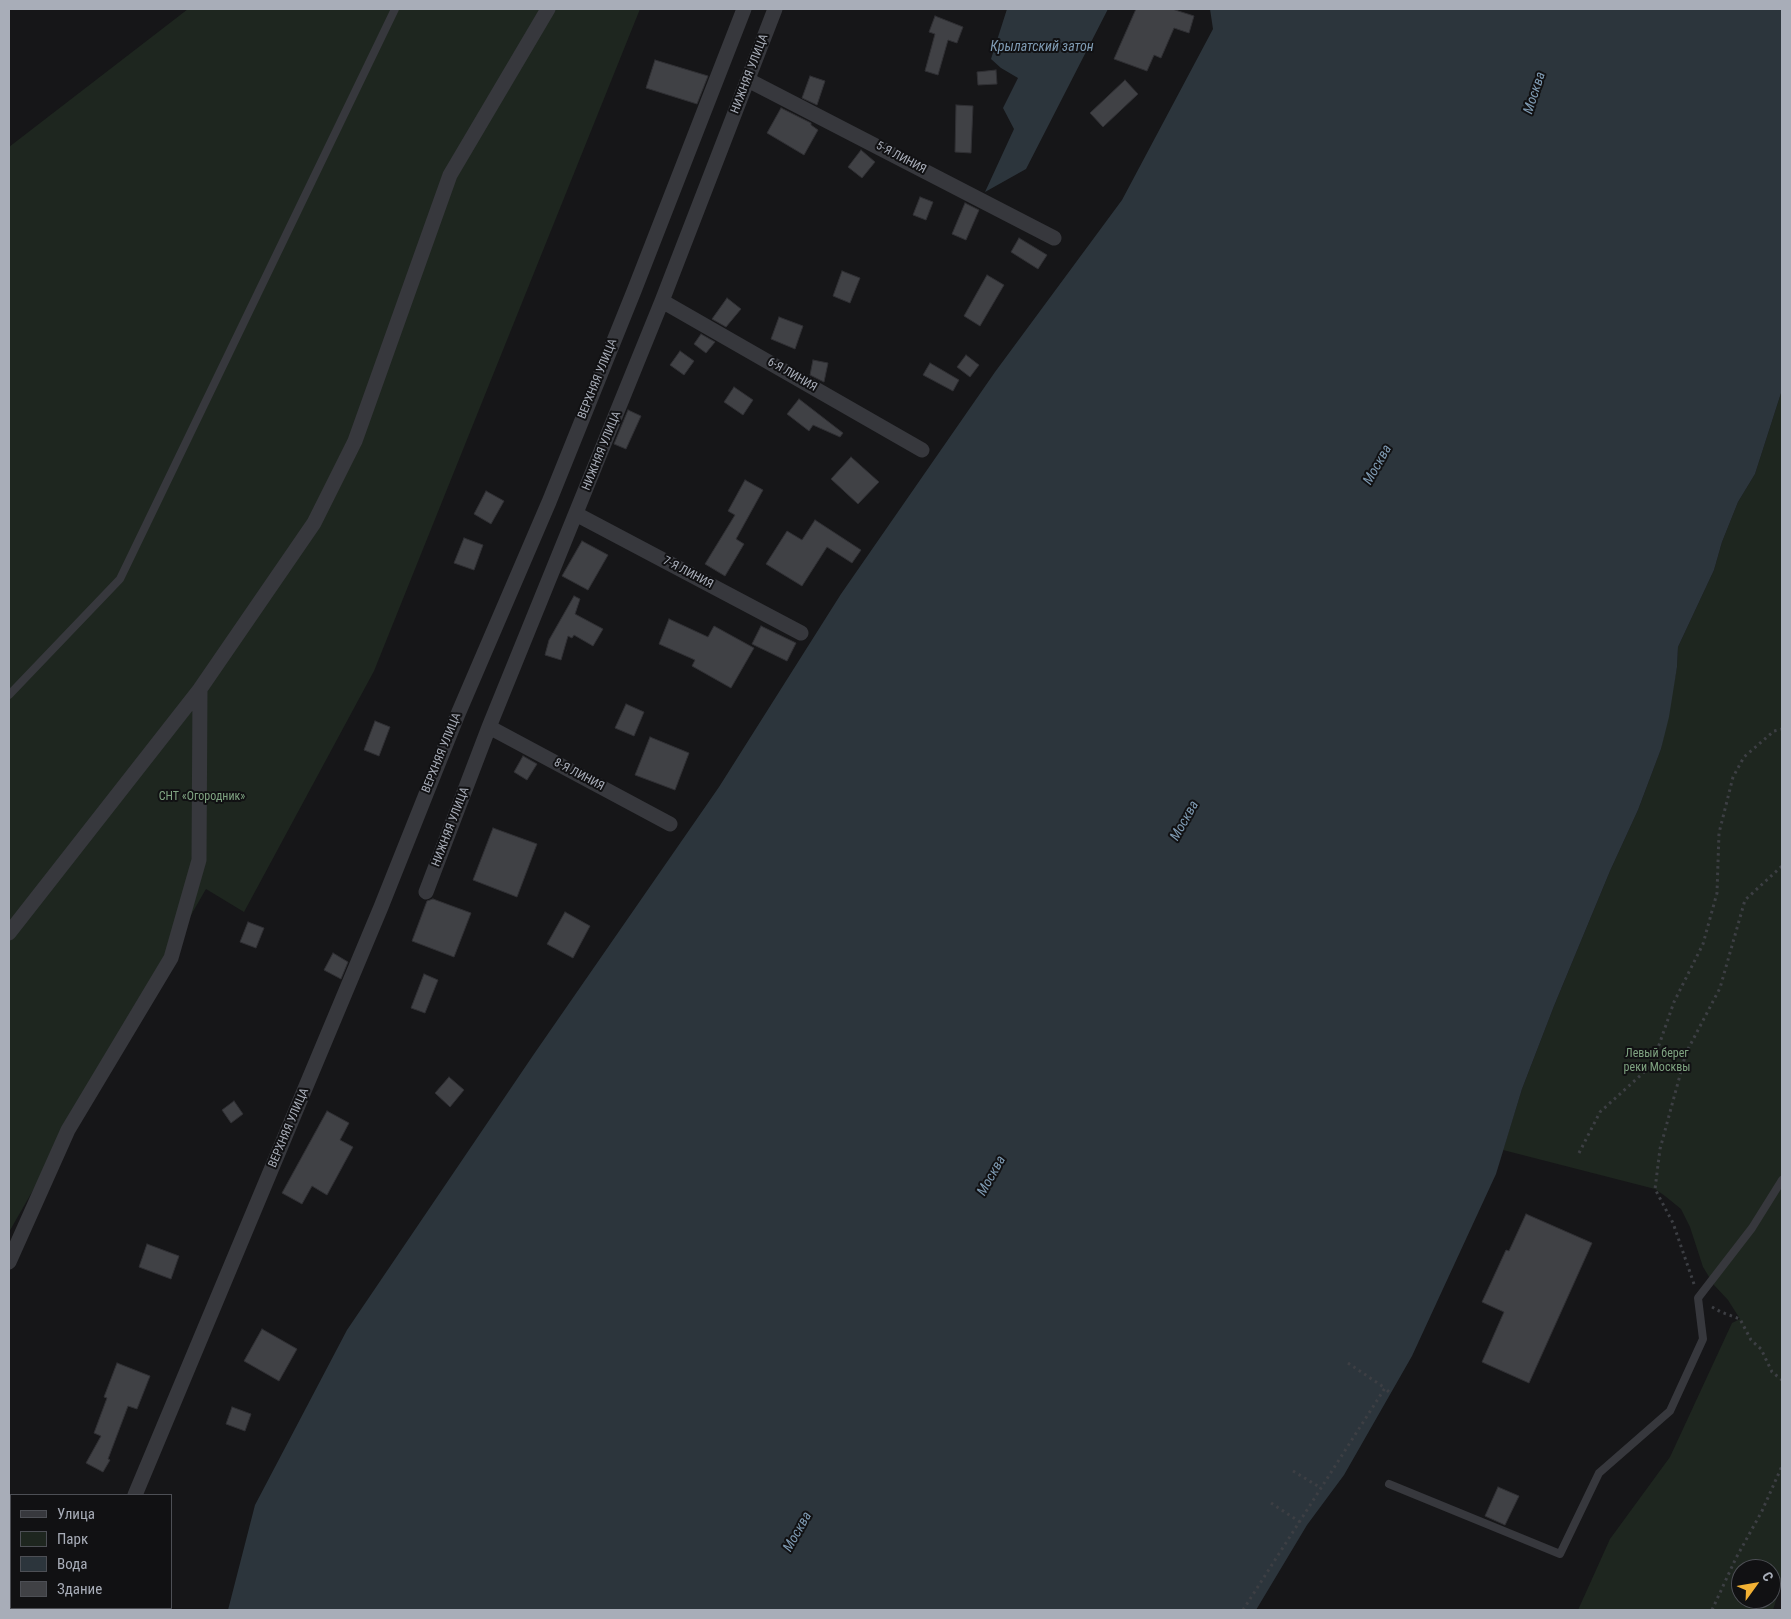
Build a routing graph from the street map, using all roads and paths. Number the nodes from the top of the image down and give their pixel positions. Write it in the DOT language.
graph roads {
  1 [pos="395,9"];
  2 [pos="548,9"];
  3 [pos="744,9"];
  4 [pos="774,9"];
  5 [pos="748,80"];
  6 [pos="1054,238"];
  7 [pos="662,301"];
  8 [pos="922,450"];
  9 [pos="576,514"];
  10 [pos="800,632"];
  11 [pos="200,689"];
  12 [pos="9,695"];
  13 [pos="489,727"];
  14 [pos="1782,729"];
  15 [pos="670,824"];
  16 [pos="1782,866"];
  17 [pos="426,892"];
  18 [pos="9,933"];
  19 [pos="1579,1154"];
  20 [pos="1782,1180"];
  21 [pos="9,1262"];
  22 [pos="1698,1298"];
  23 [pos="1348,1363"];
  24 [pos="1782,1380"];
  25 [pos="1385,1388"];
  26 [pos="1391,1394"];
  27 [pos="1782,1466"];
  28 [pos="1293,1471"];
  29 [pos="1389,1484"];
  30 [pos="1321,1488"];
  31 [pos="135,1494"];
  32 [pos="1271,1503"];
  33 [pos="1300,1522"];
  34 [pos="1243,1610"];
  35 [pos="1712,1610"];
  1 -- 12 [label="lane"];
  2 -- 11 [label="street"];
  3 -- 31 [label="street, ВЕРХНЯЯ УЛИЦА"];
  4 -- 5 [label="street, НИЖНЯЯ УЛИЦА"];
  5 -- 6 [label="street, 5-Я ЛИНИЯ"];
  5 -- 7 [label="street, НИЖНЯЯ УЛИЦА"];
  7 -- 8 [label="street, 6-Я ЛИНИЯ"];
  7 -- 9 [label="street, НИЖНЯЯ УЛИЦА"];
  9 -- 10 [label="street, 7-Я ЛИНИЯ"];
  9 -- 13 [label="street, НИЖНЯЯ УЛИЦА"];
  11 -- 18 [label="street"];
  11 -- 21 [label="street"];
  13 -- 15 [label="street, 8-Я ЛИНИЯ"];
  13 -- 17 [label="street, НИЖНЯЯ УЛИЦА"];
  14 -- 19 [label="path"];
  16 -- 22 [label="path"];
  20 -- 22 [label="lane"];
  22 -- 24 [label="path"];
  22 -- 29 [label="lane"];
  23 -- 25 [label="path"];
  25 -- 26 [label="path"];
  25 -- 30 [label="path"];
  27 -- 35 [label="path"];
  28 -- 30 [label="path"];
  30 -- 33 [label="path"];
  32 -- 33 [label="path"];
  33 -- 34 [label="path"];
}
